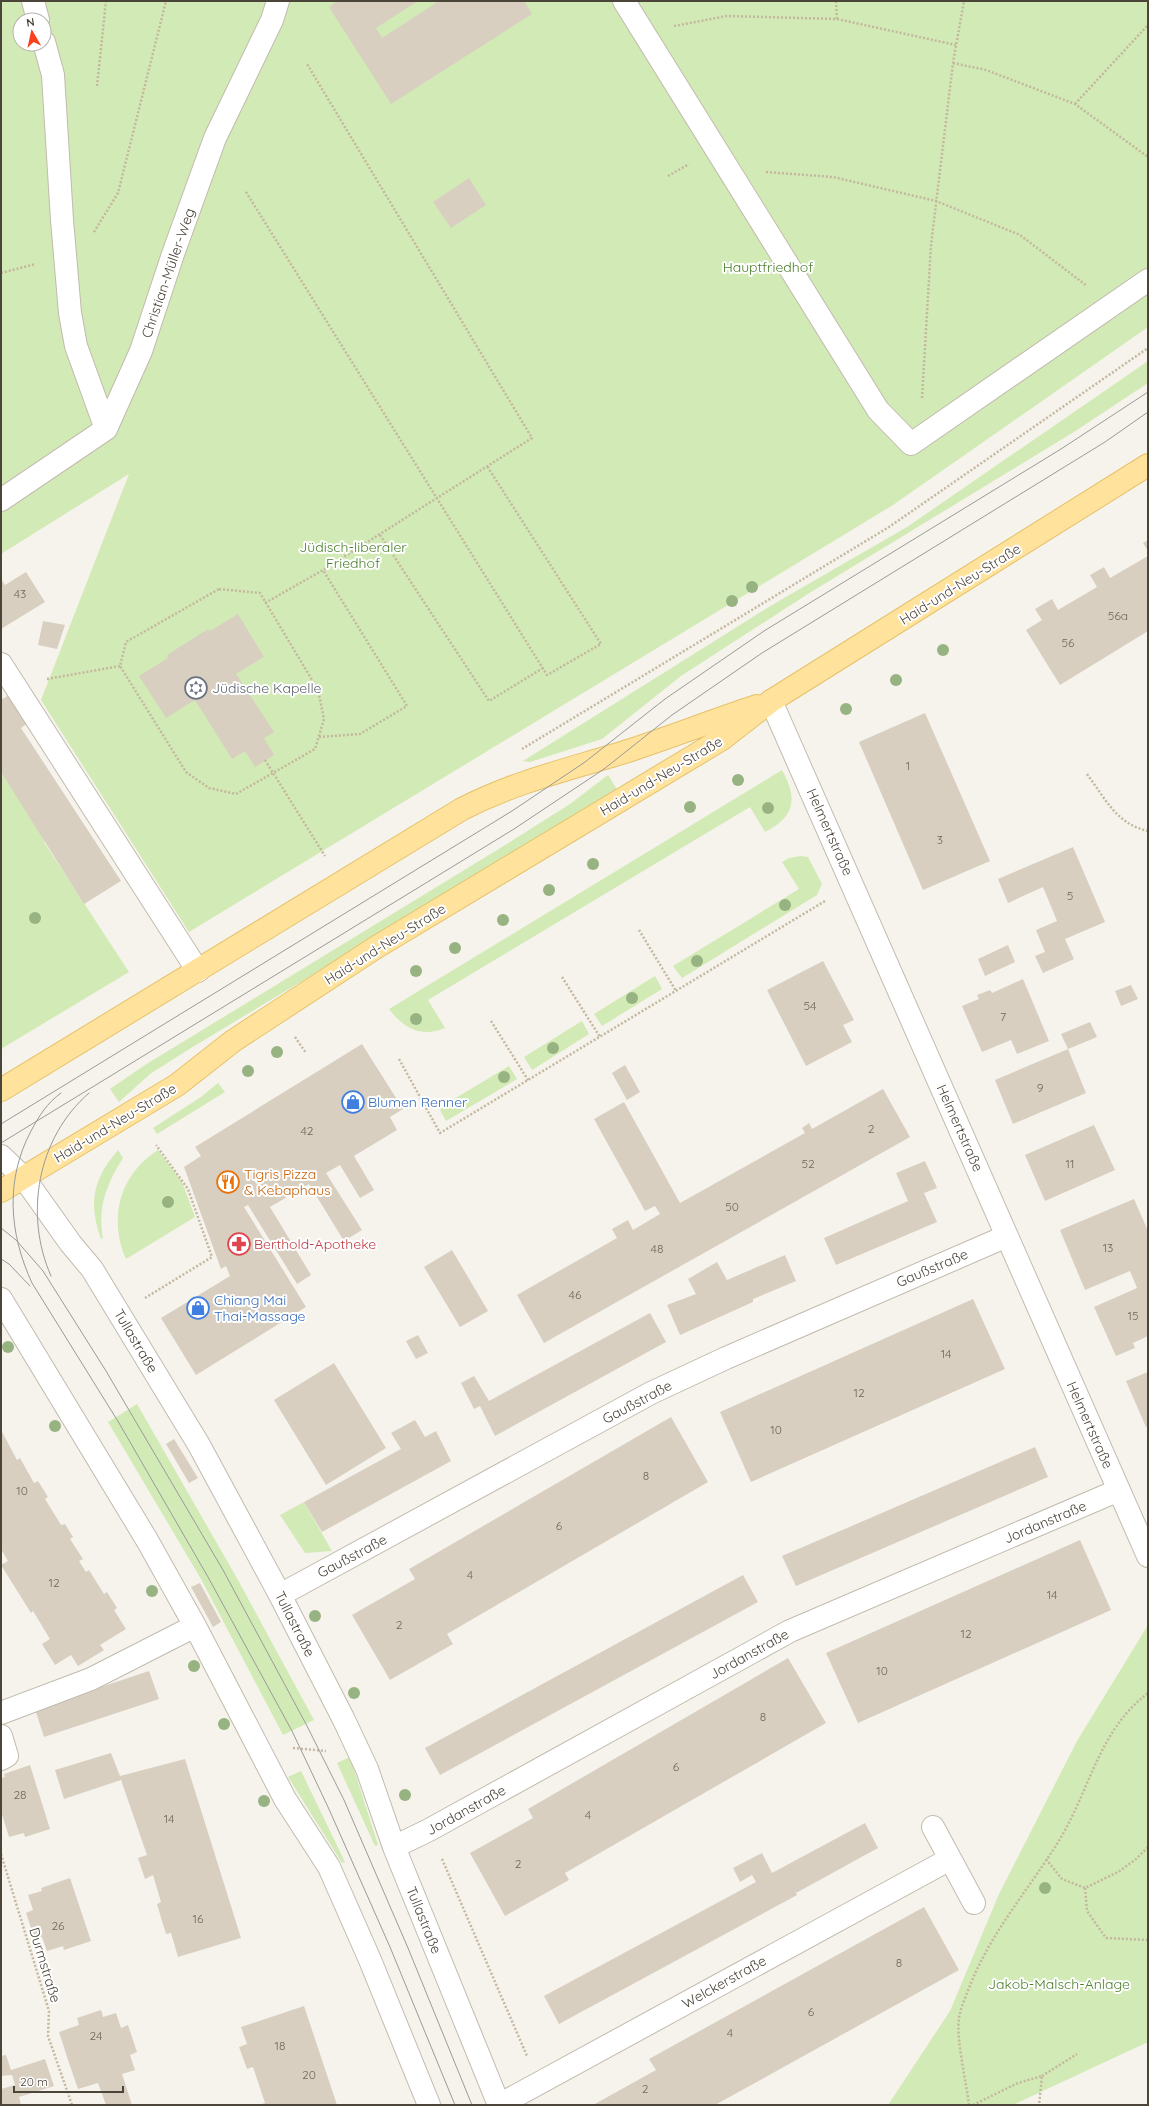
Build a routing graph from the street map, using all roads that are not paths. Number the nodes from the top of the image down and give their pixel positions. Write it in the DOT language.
graph roads {
  1 [pos="33,1"];
  2 [pos="278,1"];
  3 [pos="624,1"];
  4 [pos="36,12"];
  5 [pos="47,52"];
  6 [pos="1148,280"];
  7 [pos="106,429"];
  8 [pos="1148,465"];
  9 [pos="1,500"];
  10 [pos="1,664"];
  11 [pos="771,701"];
  12 [pos="198,971"];
  13 [pos="1,1090"];
  14 [pos="1,1156"];
  15 [pos="24,1178"];
  16 [pos="1,1192"];
  17 [pos="1007,1236"];
  18 [pos="1,1299"];
  19 [pos="1119,1490"];
  20 [pos="1148,1556"];
  21 [pos="280,1595"];
  22 [pos="195,1626"];
  23 [pos="1,1713"];
  24 [pos="1,1736"];
  25 [pos="1,1759"];
  26 [pos="933,1827"];
  27 [pos="394,1847"];
  28 [pos="950,1859"];
  29 [pos="974,1903"];
  30 [pos="429,2105"];
  31 [pos="499,2105"];
  1 -- 4 [label="street"];
  2 -- 7 [label="street, Christian-Müller-Weg"];
  3 -- 6 [label="street"];
  5 -- 7 [label="street"];
  7 -- 9 [label="street"];
  8 -- 11 [label="main road, Haid-und-Neu-Straße"];
  10 -- 12 [label="street"];
  11 -- 12 [label="main road, Haid-und-Neu-Straße"];
  11 -- 15 [label="main road, Haid-und-Neu-Straße"];
  11 -- 17 [label="street, Helmertstraße"];
  12 -- 13 [label="main road, Haid-und-Neu-Straße"];
  14 -- 15 [label="street, Tullastraße"];
  15 -- 16 [label="main road, Haid-und-Neu-Straße"];
  15 -- 21 [label="street, Tullastraße"];
  17 -- 19 [label="street, Helmertstraße"];
  17 -- 21 [label="street, Gaußstraße"];
  18 -- 22 [label="street"];
  19 -- 20 [label="street, Helmertstraße"];
  19 -- 27 [label="street, Jordanstraße"];
  21 -- 27 [label="street, Tullastraße"];
  22 -- 23 [label="street"];
  22 -- 30 [label="street"];
  24 -- 25 [label="street"];
  26 -- 28 [label="street"];
  27 -- 31 [label="street, Tullastraße"];
  28 -- 29 [label="street"];
  28 -- 31 [label="street, Welckerstraße"];
}
